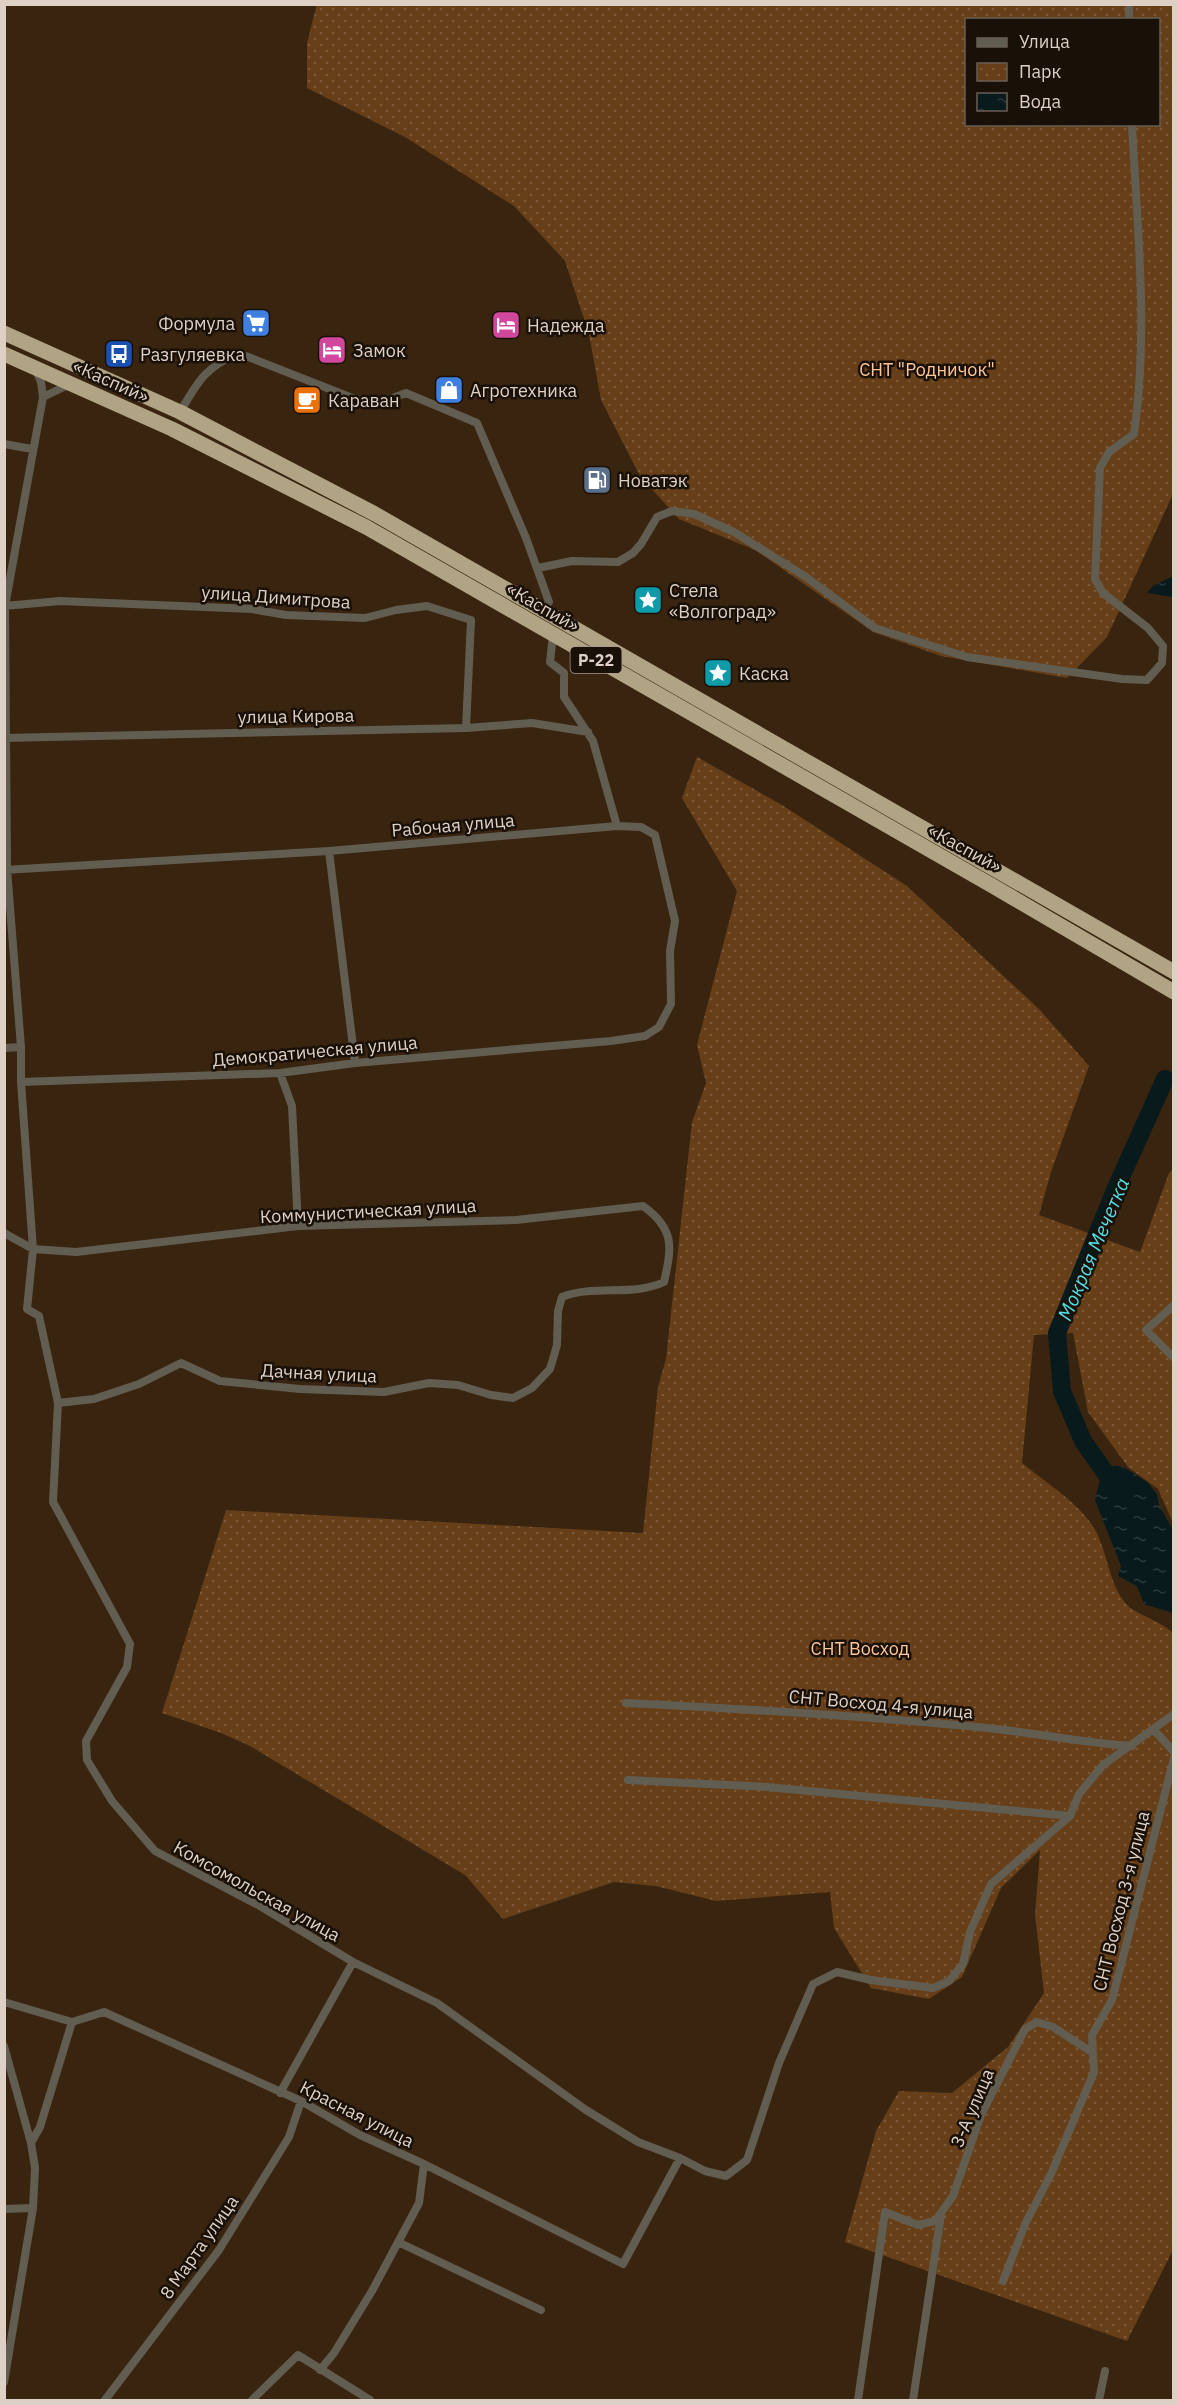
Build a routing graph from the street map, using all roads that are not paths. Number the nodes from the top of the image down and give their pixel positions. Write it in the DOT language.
graph roads {
  1 [pos="1132,126"];
  2 [pos="4,333"];
  3 [pos="4,354"];
  4 [pos="34,366"];
  5 [pos="72,385"];
  6 [pos="43,397"];
  7 [pos="180,412"];
  8 [pos="4,444"];
  9 [pos="32,449"];
  10 [pos="538,568"];
  11 [pos="5,606"];
  12 [pos="547,606"];
  13 [pos="553,635"];
  14 [pos="466,728"];
  15 [pos="588,732"];
  16 [pos="5,738"];
  17 [pos="616,826"];
  18 [pos="329,851"];
  19 [pos="6,869"];
  20 [pos="1173,972"];
  21 [pos="1173,992"];
  22 [pos="611,1041"];
  23 [pos="21,1047"];
  24 [pos="4,1048"];
  25 [pos="355,1063"];
  26 [pos="280,1073"];
  27 [pos="21,1082"];
  28 [pos="298,1226"];
  29 [pos="4,1233"];
  30 [pos="33,1249"];
  31 [pos="670,1253"];
  32 [pos="1173,1305"];
  33 [pos="1173,1358"];
  34 [pos="58,1403"];
  35 [pos="626,1703"];
  36 [pos="1173,1714"];
  37 [pos="1154,1730"];
  38 [pos="1132,1746"];
  39 [pos="1173,1752"];
  40 [pos="1173,1758"];
  41 [pos="628,1780"];
  42 [pos="1070,1816"];
  43 [pos="353,1962"];
  44 [pos="4,2002"];
  45 [pos="72,2022"];
  46 [pos="4,2046"];
  47 [pos="1093,2053"];
  48 [pos="280,2093"];
  49 [pos="301,2101"];
  50 [pos="31,2143"];
  51 [pos="680,2158"];
  52 [pos="424,2164"];
  53 [pos="33,2208"];
  54 [pos="4,2209"];
  55 [pos="941,2213"];
  56 [pos="398,2242"];
  57 [pos="1003,2281"];
  58 [pos="541,2310"];
  59 [pos="320,2370"];
  60 [pos="1105,2371"];
  61 [pos="4,2382"];
  62 [pos="105,2400"];
  63 [pos="252,2400"];
  64 [pos="370,2400"];
  65 [pos="858,2400"];
  66 [pos="913,2400"];
  67 [pos="1100,2400"];
  1 -- 10 [label="street"];
  2 -- 7 [label="highway, «Каспий» / Р-22"];
  3 -- 4 [label="highway, «Каспий» / Р-22"];
  4 -- 5 [label="highway, «Каспий» / Р-22"];
  4 -- 6 [label="street"];
  5 -- 6 [label="street"];
  5 -- 13 [label="highway, «Каспий» / Р-22"];
  6 -- 9 [label="street"];
  7 -- 10 [label="street"];
  7 -- 12 [label="highway, «Каспий» / Р-22"];
  8 -- 9 [label="street"];
  9 -- 11 [label="street"];
  10 -- 12 [label="street"];
  11 -- 14 [label="street, улица Димитрова"];
  11 -- 16 [label="street"];
  12 -- 20 [label="highway, «Каспий» / Р-22"];
  13 -- 15 [label="street"];
  13 -- 21 [label="highway, «Каспий» / Р-22"];
  14 -- 15 [label="street, улица Кирова"];
  14 -- 16 [label="street, улица Кирова"];
  15 -- 17 [label="street"];
  16 -- 19 [label="street"];
  17 -- 18 [label="street, Рабочая улица"];
  17 -- 22 [label="street, Рабочая улица"];
  18 -- 19 [label="street, Рабочая улица"];
  18 -- 25 [label="street"];
  19 -- 23 [label="street"];
  22 -- 25 [label="street, Демократическая улица"];
  23 -- 24 [label="street"];
  23 -- 27 [label="street"];
  25 -- 26 [label="street, Демократическая улица"];
  26 -- 27 [label="street, Демократическая улица"];
  26 -- 28 [label="street"];
  27 -- 30 [label="street"];
  28 -- 30 [label="street, Коммунистическая улица"];
  28 -- 31 [label="street, Коммунистическая улица"];
  29 -- 30 [label="street, Коммунистическая улица"];
  30 -- 34 [label="street, Комсомольская улица"];
  31 -- 34 [label="street, Дачная улица"];
  32 -- 33 [label="street"];
  34 -- 43 [label="street, Комсомольская улица"];
  35 -- 38 [label="street, СНТ Восход 4-я улица"];
  36 -- 37 [label="street"];
  37 -- 38 [label="street"];
  37 -- 39 [label="street"];
  38 -- 42 [label="street"];
  40 -- 47 [label="street, СНТ Восход 3-я улица"];
  41 -- 42 [label="street"];
  42 -- 51 [label="street, Комсомольская улица"];
  43 -- 48 [label="street"];
  43 -- 51 [label="street, Комсомольская улица"];
  44 -- 45 [label="street"];
  45 -- 48 [label="street, Красная улица"];
  45 -- 50 [label="street"];
  46 -- 50 [label="street"];
  47 -- 55 [label="street, 3-А улица"];
  47 -- 57 [label="street, СНТ Восход 3-я улица"];
  48 -- 49 [label="street, Красная улица"];
  49 -- 52 [label="street, Красная улица"];
  49 -- 62 [label="street, 8 Марта улица"];
  50 -- 53 [label="street"];
  51 -- 52 [label="street, Красная улица"];
  52 -- 56 [label="street"];
  53 -- 54 [label="street"];
  53 -- 61 [label="street"];
  55 -- 65 [label="street"];
  55 -- 66 [label="street"];
  56 -- 58 [label="street"];
  56 -- 59 [label="street"];
  59 -- 63 [label="street"];
  59 -- 64 [label="street"];
  60 -- 67 [label="street"];
}
